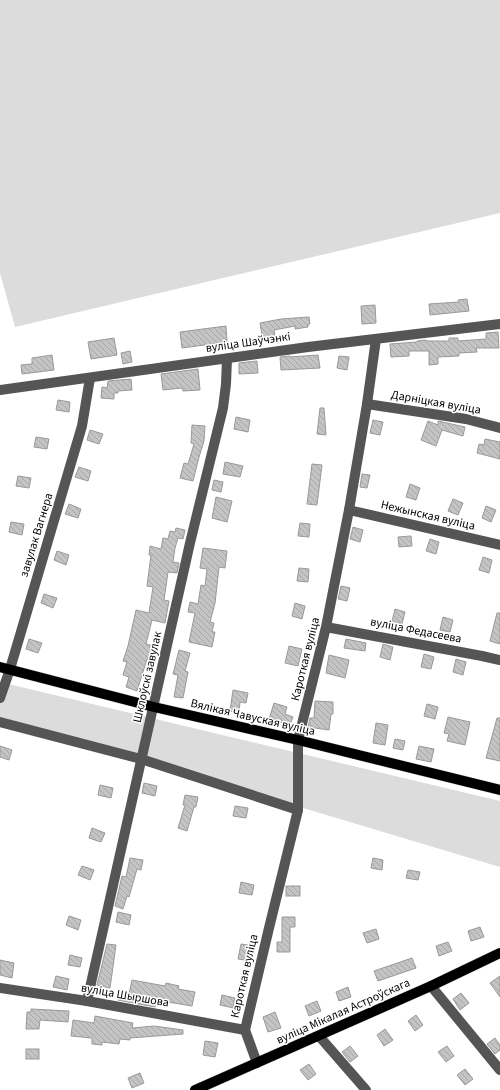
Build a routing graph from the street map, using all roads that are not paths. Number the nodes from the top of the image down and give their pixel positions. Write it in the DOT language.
graph roads {
  1 [pos="500,324"];
  2 [pos="376,339"];
  3 [pos="227,359"];
  4 [pos="90,378"];
  5 [pos="0,390"];
  6 [pos="367,404"];
  7 [pos="500,428"];
  8 [pos="349,510"];
  9 [pos="500,545"];
  10 [pos="326,627"];
  11 [pos="500,660"];
  12 [pos="5,668"];
  13 [pos="0,698"];
  14 [pos="154,708"];
  15 [pos="0,722"];
  16 [pos="298,740"];
  17 [pos="141,759"];
  18 [pos="500,790"];
  19 [pos="298,810"];
  20 [pos="500,953"];
  21 [pos="431,986"];
  22 [pos="0,988"];
  23 [pos="87,1001"];
  24 [pos="245,1030"];
  25 [pos="320,1036"];
  26 [pos="257,1063"];
  27 [pos="500,1070"];
  28 [pos="199,1089"];
  29 [pos="366,1090"];
  1 -- 2 [label="street, вуліца Шаўчэнкі"];
  2 -- 3 [label="street, вуліца Шаўчэнкі"];
  2 -- 6 [label="street, Кароткая вуліца"];
  3 -- 4 [label="street, вуліца Шаўчэнкі"];
  3 -- 14 [label="street, Шклоўскі завулак"];
  4 -- 5 [label="street, вуліца Шаўчэнкі"];
  4 -- 12 [label="street, завулак Вагнера"];
  6 -- 7 [label="street, Дарніцкая вуліца"];
  6 -- 8 [label="street, Кароткая вуліца"];
  8 -- 9 [label="street, Нежынская вуліца"];
  8 -- 10 [label="street, Кароткая вуліца"];
  10 -- 11 [label="street, вуліца Федасеева"];
  10 -- 16 [label="street, Кароткая вуліца"];
  12 -- 13 [label="street, завулак Вагнера"];
  12 -- 14 [label="main road, Вялікая Чавуская вуліца"];
  14 -- 16 [label="main road, Вялікая Чавуская вуліца"];
  14 -- 17 [label="street, Шклоўскі завулак"];
  15 -- 17 [label="street"];
  16 -- 18 [label="main road, Вялікая Чавуская вуліца"];
  16 -- 19 [label="street, Кароткая вуліца"];
  17 -- 19 [label="street"];
  17 -- 23 [label="street, Шклоўскі завулак"];
  19 -- 24 [label="street, Кароткая вуліца"];
  20 -- 21 [label="main road, вуліца Мікалая Астроўскага"];
  21 -- 25 [label="main road, вуліца Мікалая Астроўскага"];
  21 -- 27 [label="street"];
  22 -- 23 [label="street, вуліца Шыршова"];
  23 -- 24 [label="street, вуліца Шыршова"];
  24 -- 26 [label="street"];
  25 -- 26 [label="main road, вуліца Мікалая Астроўскага"];
  25 -- 29 [label="street"];
  26 -- 28 [label="main road, вуліца Мікалая Астроўскага"];
}
